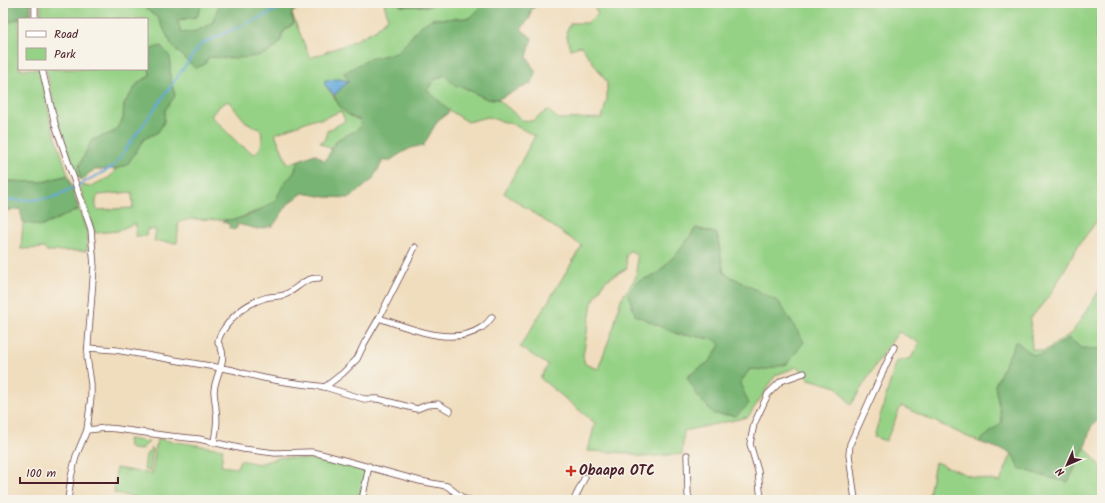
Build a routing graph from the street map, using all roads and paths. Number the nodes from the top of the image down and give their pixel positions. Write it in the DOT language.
graph roads {
  1 [pos="35,3"];
  2 [pos="35,18"];
  3 [pos="42,70"];
  4 [pos="415,247"];
  5 [pos="319,278"];
  6 [pos="492,317"];
  7 [pos="379,318"];
  8 [pos="894,347"];
  9 [pos="88,348"];
  10 [pos="221,368"];
  11 [pos="804,373"];
  12 [pos="325,387"];
  13 [pos="450,411"];
  14 [pos="87,430"];
  15 [pos="214,442"];
  16 [pos="687,455"];
  17 [pos="369,466"];
  18 [pos="585,477"];
  19 [pos="68,500"];
  20 [pos="362,500"];
  21 [pos="470,500"];
  22 [pos="574,500"];
  23 [pos="690,500"];
  24 [pos="761,500"];
  25 [pos="855,500"];
  1 -- 2 [label="street"];
  3 -- 9 [label="street"];
  4 -- 7 [label="street"];
  5 -- 10 [label="street"];
  6 -- 7 [label="street"];
  7 -- 12 [label="street"];
  8 -- 25 [label="street"];
  9 -- 10 [label="street"];
  9 -- 14 [label="street"];
  10 -- 12 [label="street"];
  10 -- 15 [label="street"];
  11 -- 24 [label="street"];
  12 -- 13 [label="street"];
  14 -- 15 [label="street"];
  14 -- 19 [label="street"];
  15 -- 17 [label="street"];
  16 -- 23 [label="street"];
  17 -- 20 [label="street"];
  17 -- 21 [label="street"];
  18 -- 22 [label="street"];
}
